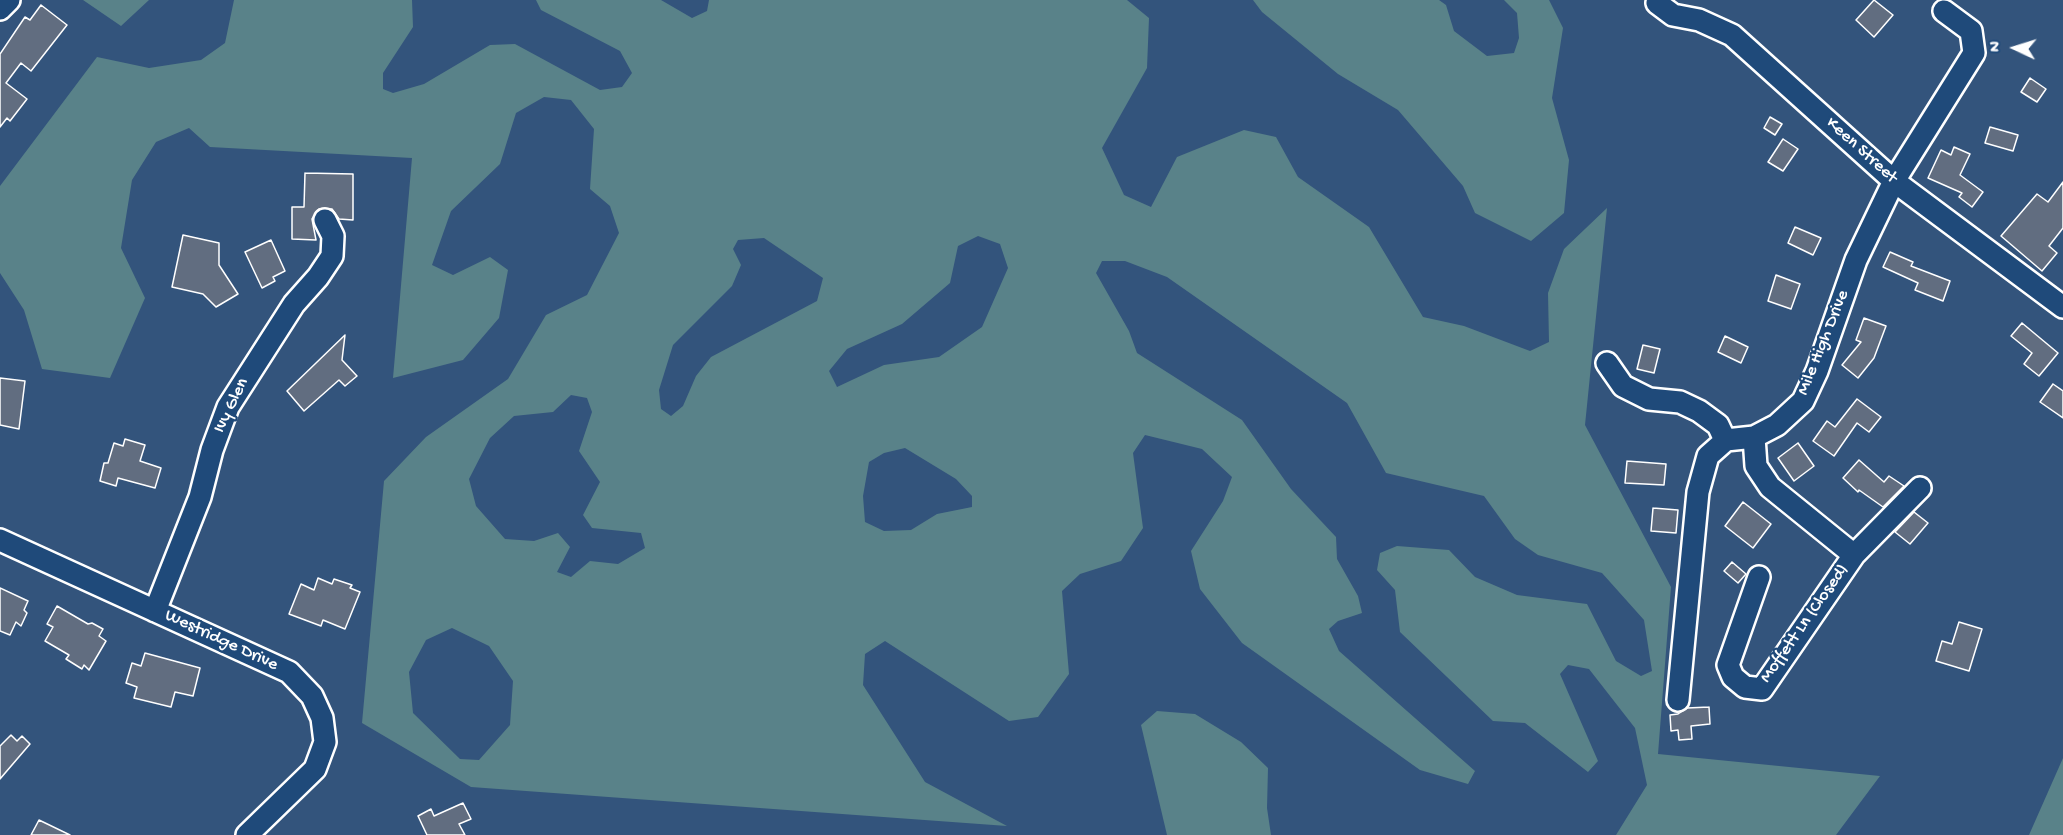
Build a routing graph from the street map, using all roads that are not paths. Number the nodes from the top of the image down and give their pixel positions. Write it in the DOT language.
graph roads {
  1 [pos="9,0"];
  2 [pos="1657,3"];
  3 [pos="0,9"];
  4 [pos="1944,10"];
  5 [pos="1894,181"];
  6 [pos="325,220"];
  7 [pos="2063,307"];
  8 [pos="1607,363"];
  9 [pos="1754,437"];
  10 [pos="1725,440"];
  11 [pos="1920,488"];
  12 [pos="0,540"];
  13 [pos="1854,555"];
  14 [pos="1759,577"];
  15 [pos="155,611"];
  16 [pos="1678,700"];
  17 [pos="248,835"];
  1 -- 3 [label="street"];
  2 -- 5 [label="street, Keen Street"];
  4 -- 5 [label="street, Mile High Drive"];
  5 -- 7 [label="street, Keen Street"];
  5 -- 9 [label="street, Mile High Drive"];
  6 -- 15 [label="street, Ivy Glen"];
  8 -- 10 [label="street"];
  9 -- 10 [label="street, Mile High Drive"];
  9 -- 13 [label="street"];
  10 -- 16 [label="street"];
  11 -- 13 [label="street, Moffett Ln (Closed)"];
  12 -- 15 [label="street, Westridge Drive"];
  13 -- 14 [label="street, Moffett Ln (Closed)"];
  15 -- 17 [label="street, Westridge Drive"];
}
